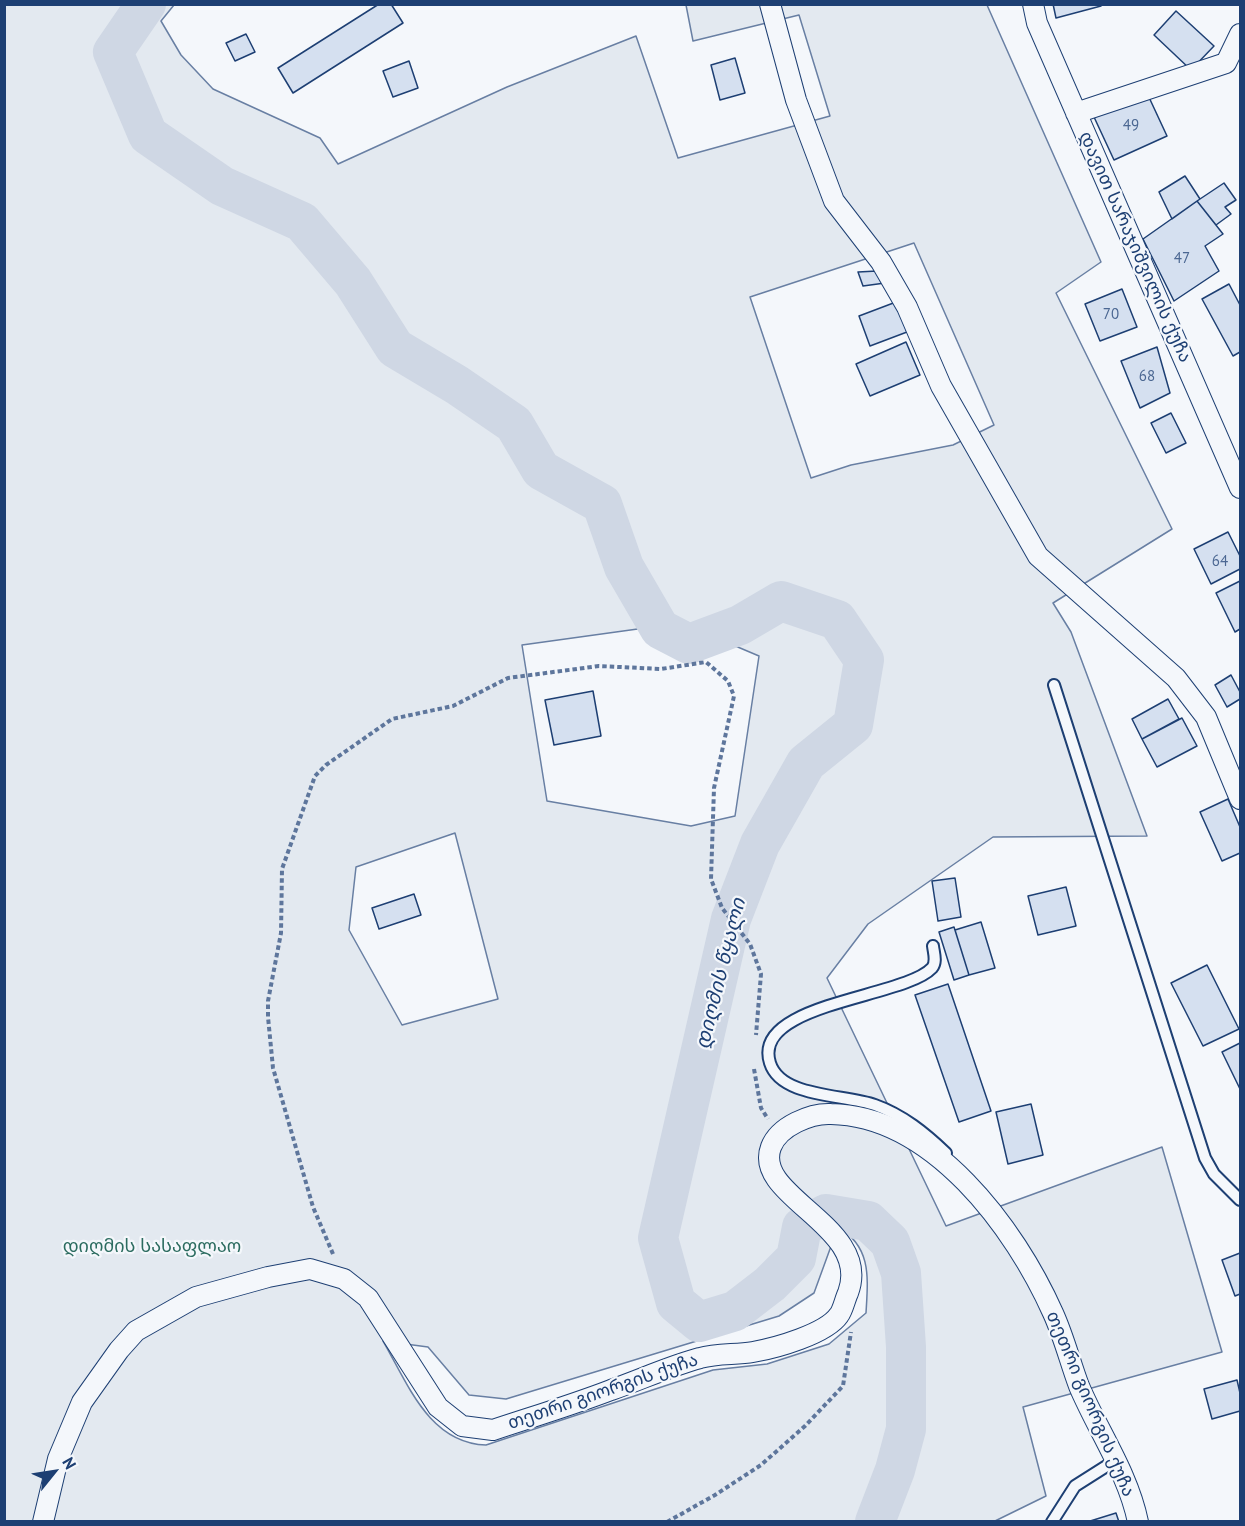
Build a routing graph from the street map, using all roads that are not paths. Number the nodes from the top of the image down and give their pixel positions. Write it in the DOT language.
graph roads {
  1 [pos="770,4"];
  2 [pos="1033,4"];
  3 [pos="1240,34"];
  4 [pos="1076,113"];
  5 [pos="1240,488"];
  6 [pos="1054,685"];
  7 [pos="1240,799"];
  8 [pos="933,946"];
  9 [pos="960,1173"];
  10 [pos="1240,1200"];
  11 [pos="1116,1460"];
  12 [pos="43,1521"];
  13 [pos="1052,1521"];
  14 [pos="1138,1521"];
  1 -- 7 [label="street"];
  2 -- 4 [label="street, დავით სარაჯიშვილის ქუჩა"];
  3 -- 4 [label="street"];
  4 -- 5 [label="street, დავით სარაჯიშვილის ქუჩა"];
  6 -- 10 [label="lane"];
  8 -- 9 [label="lane"];
  9 -- 11 [label="street, თეთრი გიორგის ქუჩა"];
  9 -- 12 [label="street, თეთრი გიორგის ქუჩა"];
  11 -- 13 [label="lane"];
  11 -- 14 [label="street, თეთრი გიორგის ქუჩა"];
}
